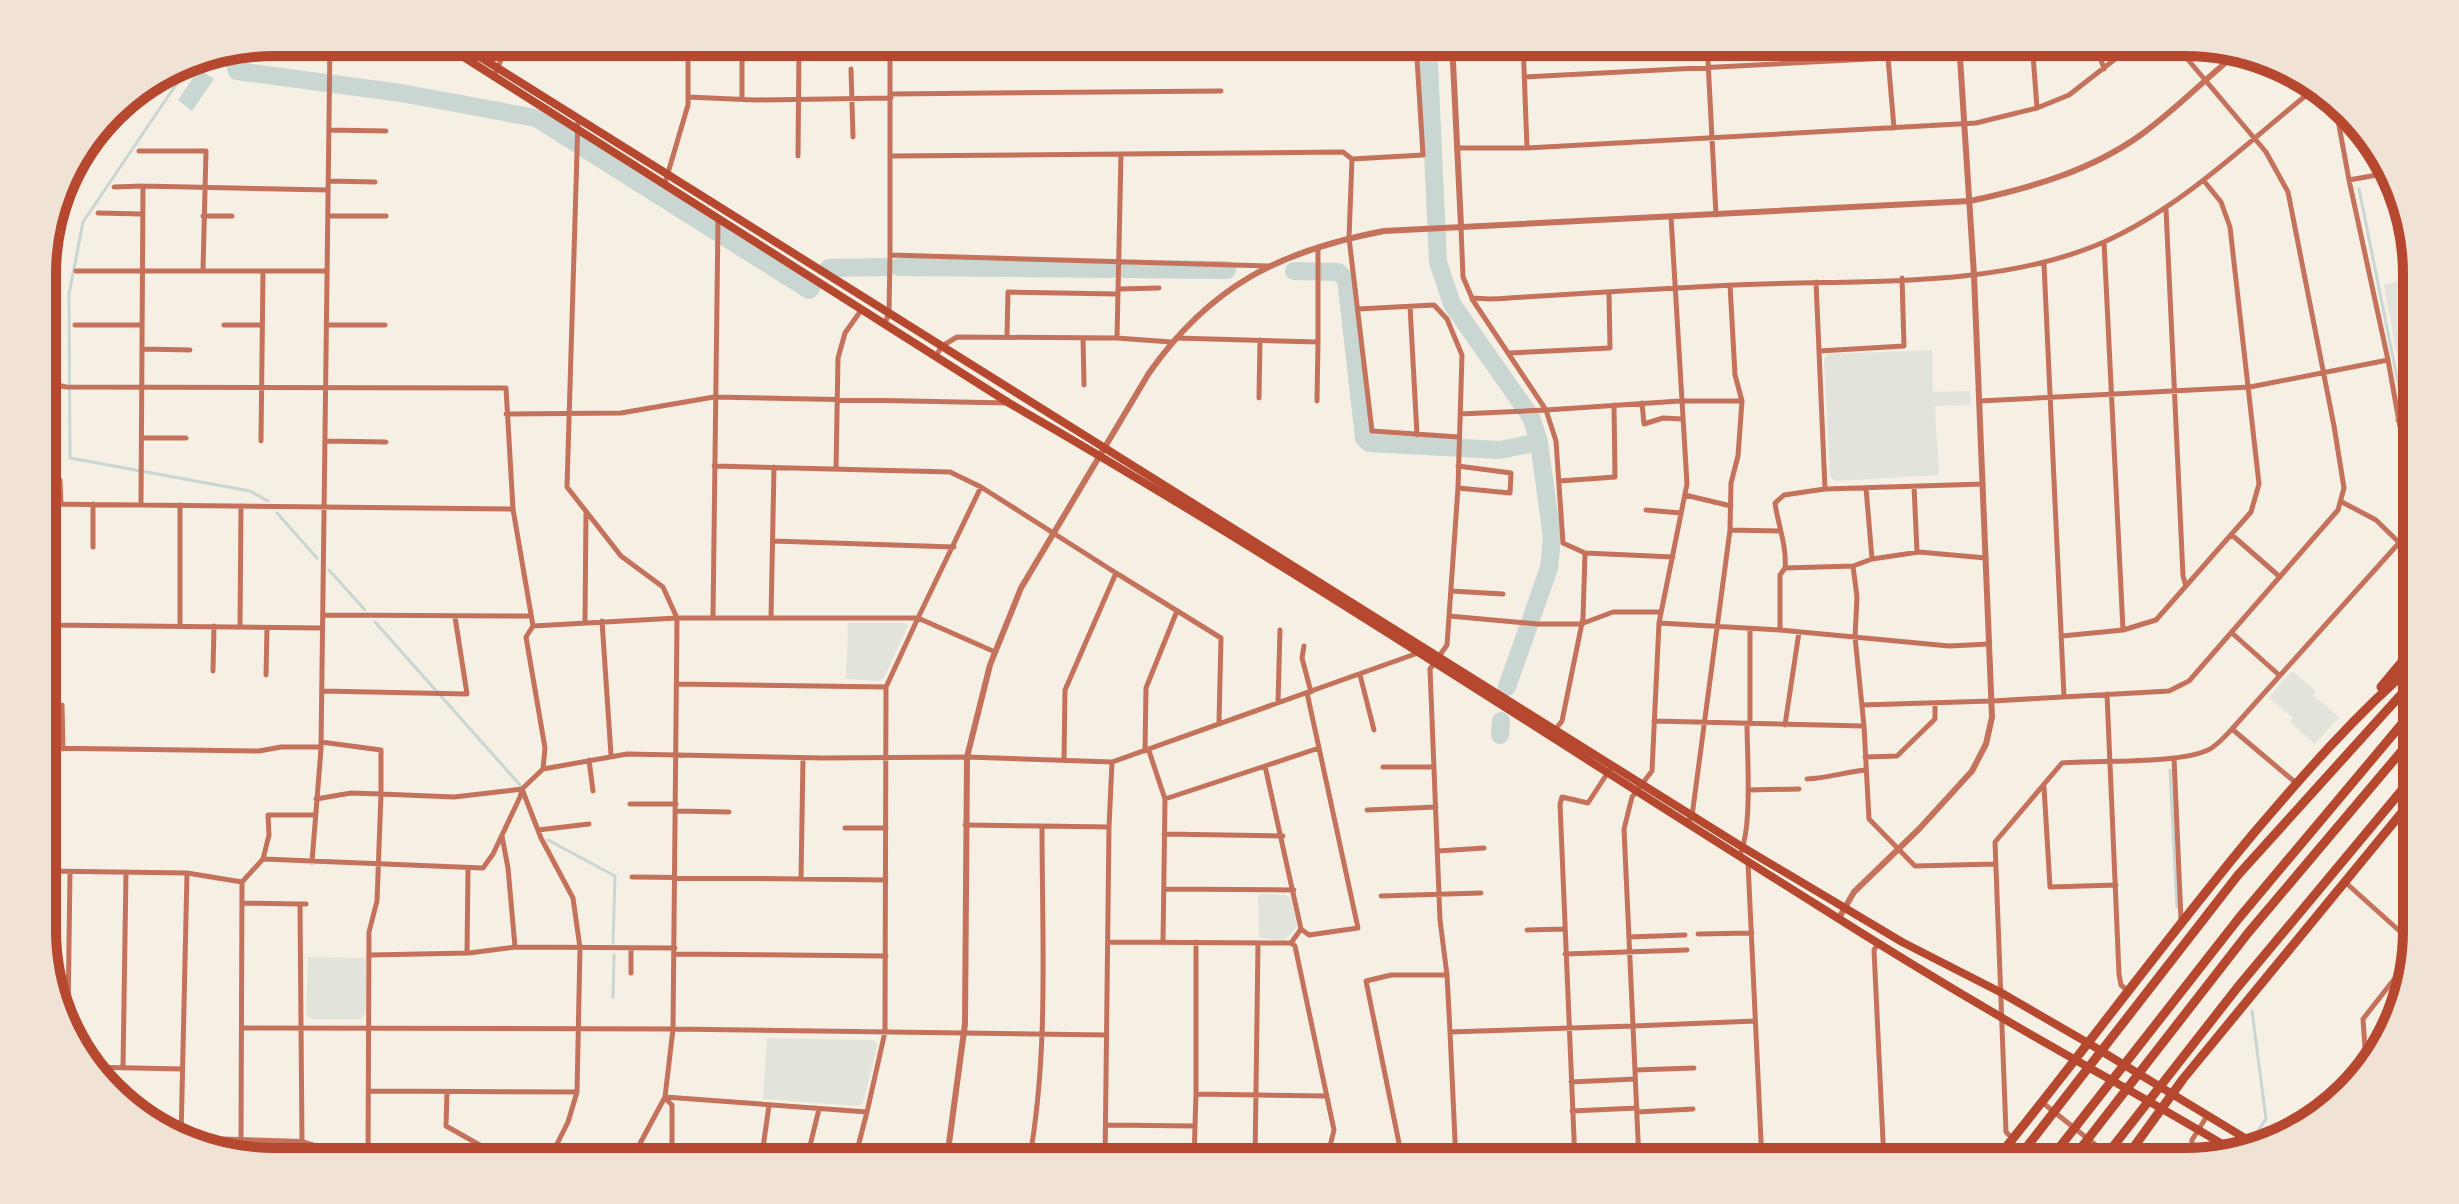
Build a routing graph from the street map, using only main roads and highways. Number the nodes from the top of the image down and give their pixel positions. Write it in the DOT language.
graph roads {
  1 [pos="470,56"];
  2 [pos="666,179"];
  3 [pos="1102,451"];
  4 [pos="2403,661"];
  5 [pos="2403,674"];
  6 [pos="2403,692"];
  7 [pos="2359,715"];
  8 [pos="2403,722"];
  9 [pos="2403,749"];
  10 [pos="2403,789"];
  11 [pos="2403,811"];
  12 [pos="1741,852"];
  13 [pos="2088,1043"];
  14 [pos="2076,1060"];
  15 [pos="2172,1094"];
  16 [pos="2163,1107"];
  17 [pos="2246,1139"];
  18 [pos="2223,1145"];
  19 [pos="2005,1148"];
  20 [pos="2026,1148"];
  21 [pos="2059,1148"];
  22 [pos="2081,1148"];
  23 [pos="2112,1148"];
  24 [pos="2131,1148"];
  1 -- 2 [label="main road"];
  2 -- 3 [label="main road"];
  2 -- 3 [label="main road"];
  3 -- 12 [label="main road"];
  4 -- 7 [label="highway"];
  5 -- 7 [label="highway"];
  6 -- 20 [label="highway"];
  7 -- 13 [label="highway"];
  8 -- 21 [label="highway"];
  9 -- 22 [label="highway"];
  10 -- 23 [label="highway"];
  11 -- 15 [label="highway"];
  12 -- 13 [label="main road"];
  12 -- 14 [label="main road"];
  13 -- 14 [label="highway"];
  13 -- 15 [label="main road"];
  14 -- 16 [label="main road"];
  14 -- 19 [label="highway"];
  15 -- 16 [label="highway"];
  15 -- 17 [label="main road"];
  16 -- 18 [label="main road"];
  16 -- 24 [label="highway"];
}
